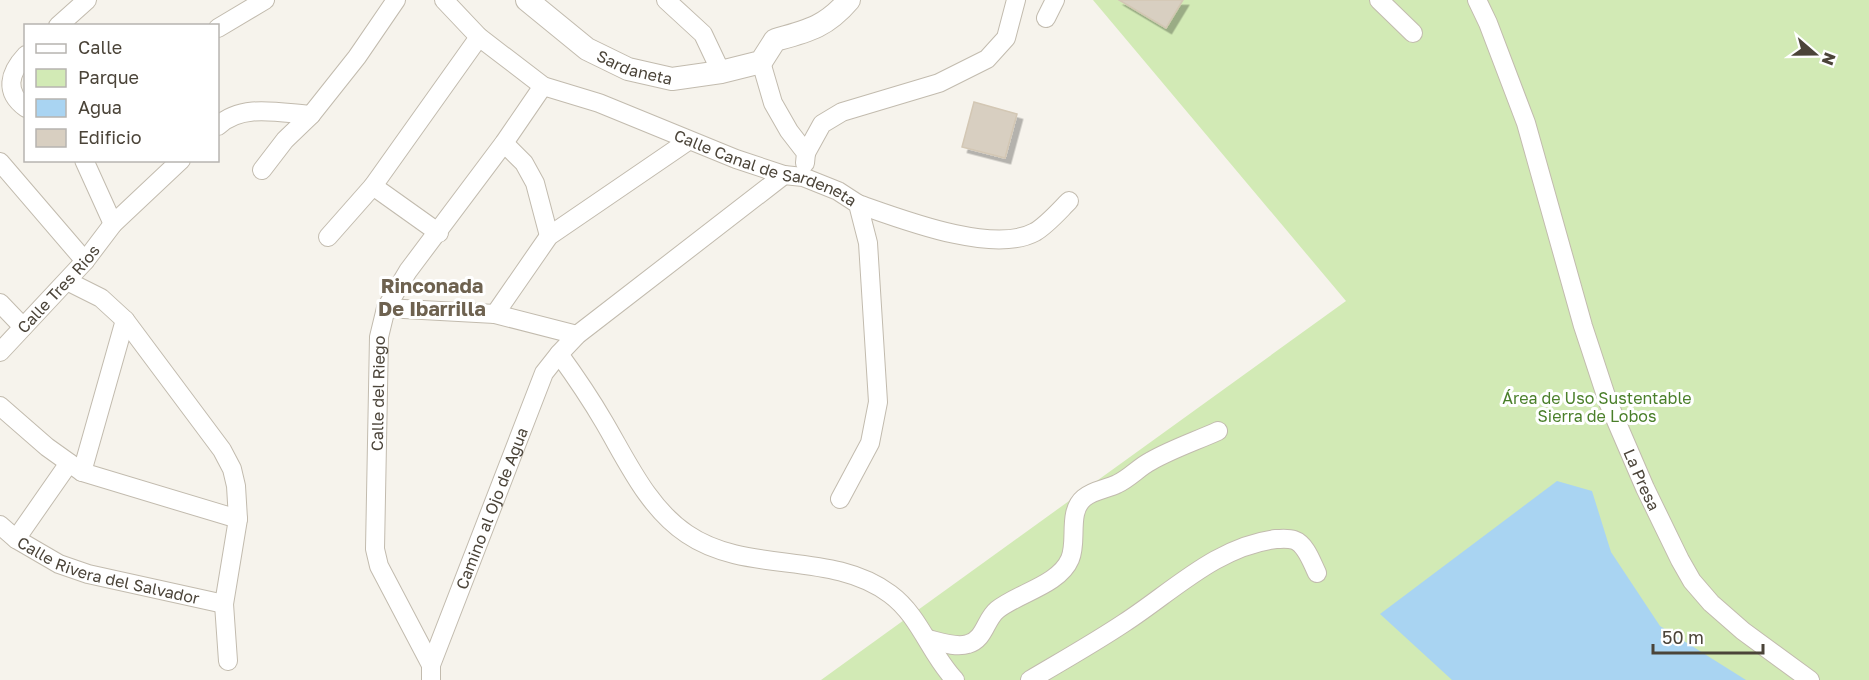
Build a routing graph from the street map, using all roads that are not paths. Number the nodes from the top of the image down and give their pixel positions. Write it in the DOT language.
graph roads {
  1 [pos="87,0"];
  2 [pos="265,0"];
  3 [pos="396,0"];
  4 [pos="444,0"];
  5 [pos="527,0"];
  6 [pos="666,0"];
  7 [pos="849,0"];
  8 [pos="1016,0"];
  9 [pos="1055,0"];
  10 [pos="1379,0"];
  11 [pos="1477,0"];
  12 [pos="1046,18"];
  13 [pos="60,24"];
  14 [pos="219,27"];
  15 [pos="1413,33"];
  16 [pos="479,37"];
  17 [pos="24,57"];
  18 [pos="761,62"];
  19 [pos="721,72"];
  20 [pos="543,86"];
  21 [pos="21,105"];
  22 [pos="311,116"];
  23 [pos="219,125"];
  24 [pos="688,141"];
  25 [pos="504,143"];
  26 [pos="806,153"];
  27 [pos="0,162"];
  28 [pos="85,162"];
  29 [pos="179,162"];
  30 [pos="262,170"];
  31 [pos="784,175"];
  32 [pos="803,177"];
  33 [pos="373,186"];
  34 [pos="1069,201"];
  35 [pos="858,204"];
  36 [pos="113,224"];
  37 [pos="439,233"];
  38 [pos="549,236"];
  39 [pos="328,237"];
  40 [pos="85,261"];
  41 [pos="67,281"];
  42 [pos="0,303"];
  43 [pos="386,308"];
  44 [pos="495,314"];
  45 [pos="125,320"];
  46 [pos="23,327"];
  47 [pos="578,335"];
  48 [pos="0,352"];
  49 [pos="559,354"];
  50 [pos="0,406"];
  51 [pos="1218,431"];
  52 [pos="75,468"];
  53 [pos="840,499"];
  54 [pos="238,519"];
  55 [pos="0,525"];
  56 [pos="16,539"];
  57 [pos="1317,573"];
  58 [pos="224,604"];
  59 [pos="928,639"];
  60 [pos="228,662"];
  61 [pos="431,673"];
  62 [pos="955,680"];
  63 [pos="1030,680"];
  64 [pos="1810,680"];
  1 -- 13 [label="street"];
  2 -- 14 [label="street"];
  3 -- 22 [label="street"];
  4 -- 16 [label="street, Calle Canal de Sardeneta"];
  5 -- 19 [label="street, Sardaneta"];
  6 -- 19 [label="street"];
  7 -- 18 [label="street"];
  8 -- 26 [label="street"];
  9 -- 12 [label="street"];
  10 -- 15 [label="street"];
  11 -- 64 [label="street, La Presa"];
  16 -- 20 [label="street, Calle Canal de Sardeneta"];
  16 -- 33 [label="street"];
  17 -- 21 [label="street"];
  18 -- 19 [label="street, Sardaneta"];
  18 -- 26 [label="street"];
  20 -- 24 [label="street, Calle Canal de Sardeneta"];
  20 -- 25 [label="street, Calle del Riego"];
  22 -- 23 [label="street"];
  22 -- 30 [label="street"];
  24 -- 31 [label="street, Calle Canal de Sardeneta"];
  24 -- 38 [label="street"];
  25 -- 37 [label="street, Calle del Riego"];
  25 -- 38 [label="street"];
  26 -- 32 [label="street"];
  27 -- 40 [label="street"];
  28 -- 36 [label="street"];
  29 -- 36 [label="street, Calle Tres Rios"];
  31 -- 32 [label="street, Calle Canal de Sardeneta"];
  31 -- 47 [label="street, Camino al Ojo de Agua"];
  32 -- 35 [label="street, Calle Canal de Sardeneta"];
  33 -- 37 [label="street"];
  33 -- 39 [label="street"];
  34 -- 35 [label="street"];
  35 -- 53 [label="street, Calle Canal de Sardeneta"];
  36 -- 40 [label="street, Calle Tres Rios"];
  37 -- 43 [label="street, Calle del Riego"];
  38 -- 44 [label="street"];
  40 -- 41 [label="street, Calle Tres Rios"];
  41 -- 45 [label="street"];
  41 -- 46 [label="street, Calle Tres Rios"];
  42 -- 46 [label="street"];
  43 -- 44 [label="street"];
  43 -- 61 [label="street, Calle del Riego"];
  44 -- 47 [label="street"];
  45 -- 52 [label="street"];
  45 -- 54 [label="street"];
  46 -- 48 [label="street, Calle Tres Rios"];
  47 -- 49 [label="street, Camino al Ojo de Agua"];
  49 -- 59 [label="street"];
  49 -- 61 [label="street, Camino al Ojo de Agua"];
  50 -- 52 [label="street"];
  51 -- 59 [label="street"];
  52 -- 54 [label="street"];
  52 -- 56 [label="street"];
  54 -- 58 [label="street"];
  55 -- 56 [label="street, Calle Rivera del Salvador"];
  56 -- 58 [label="street, Calle Rivera del Salvador"];
  57 -- 63 [label="street"];
  58 -- 60 [label="street"];
  59 -- 62 [label="street"];
}
